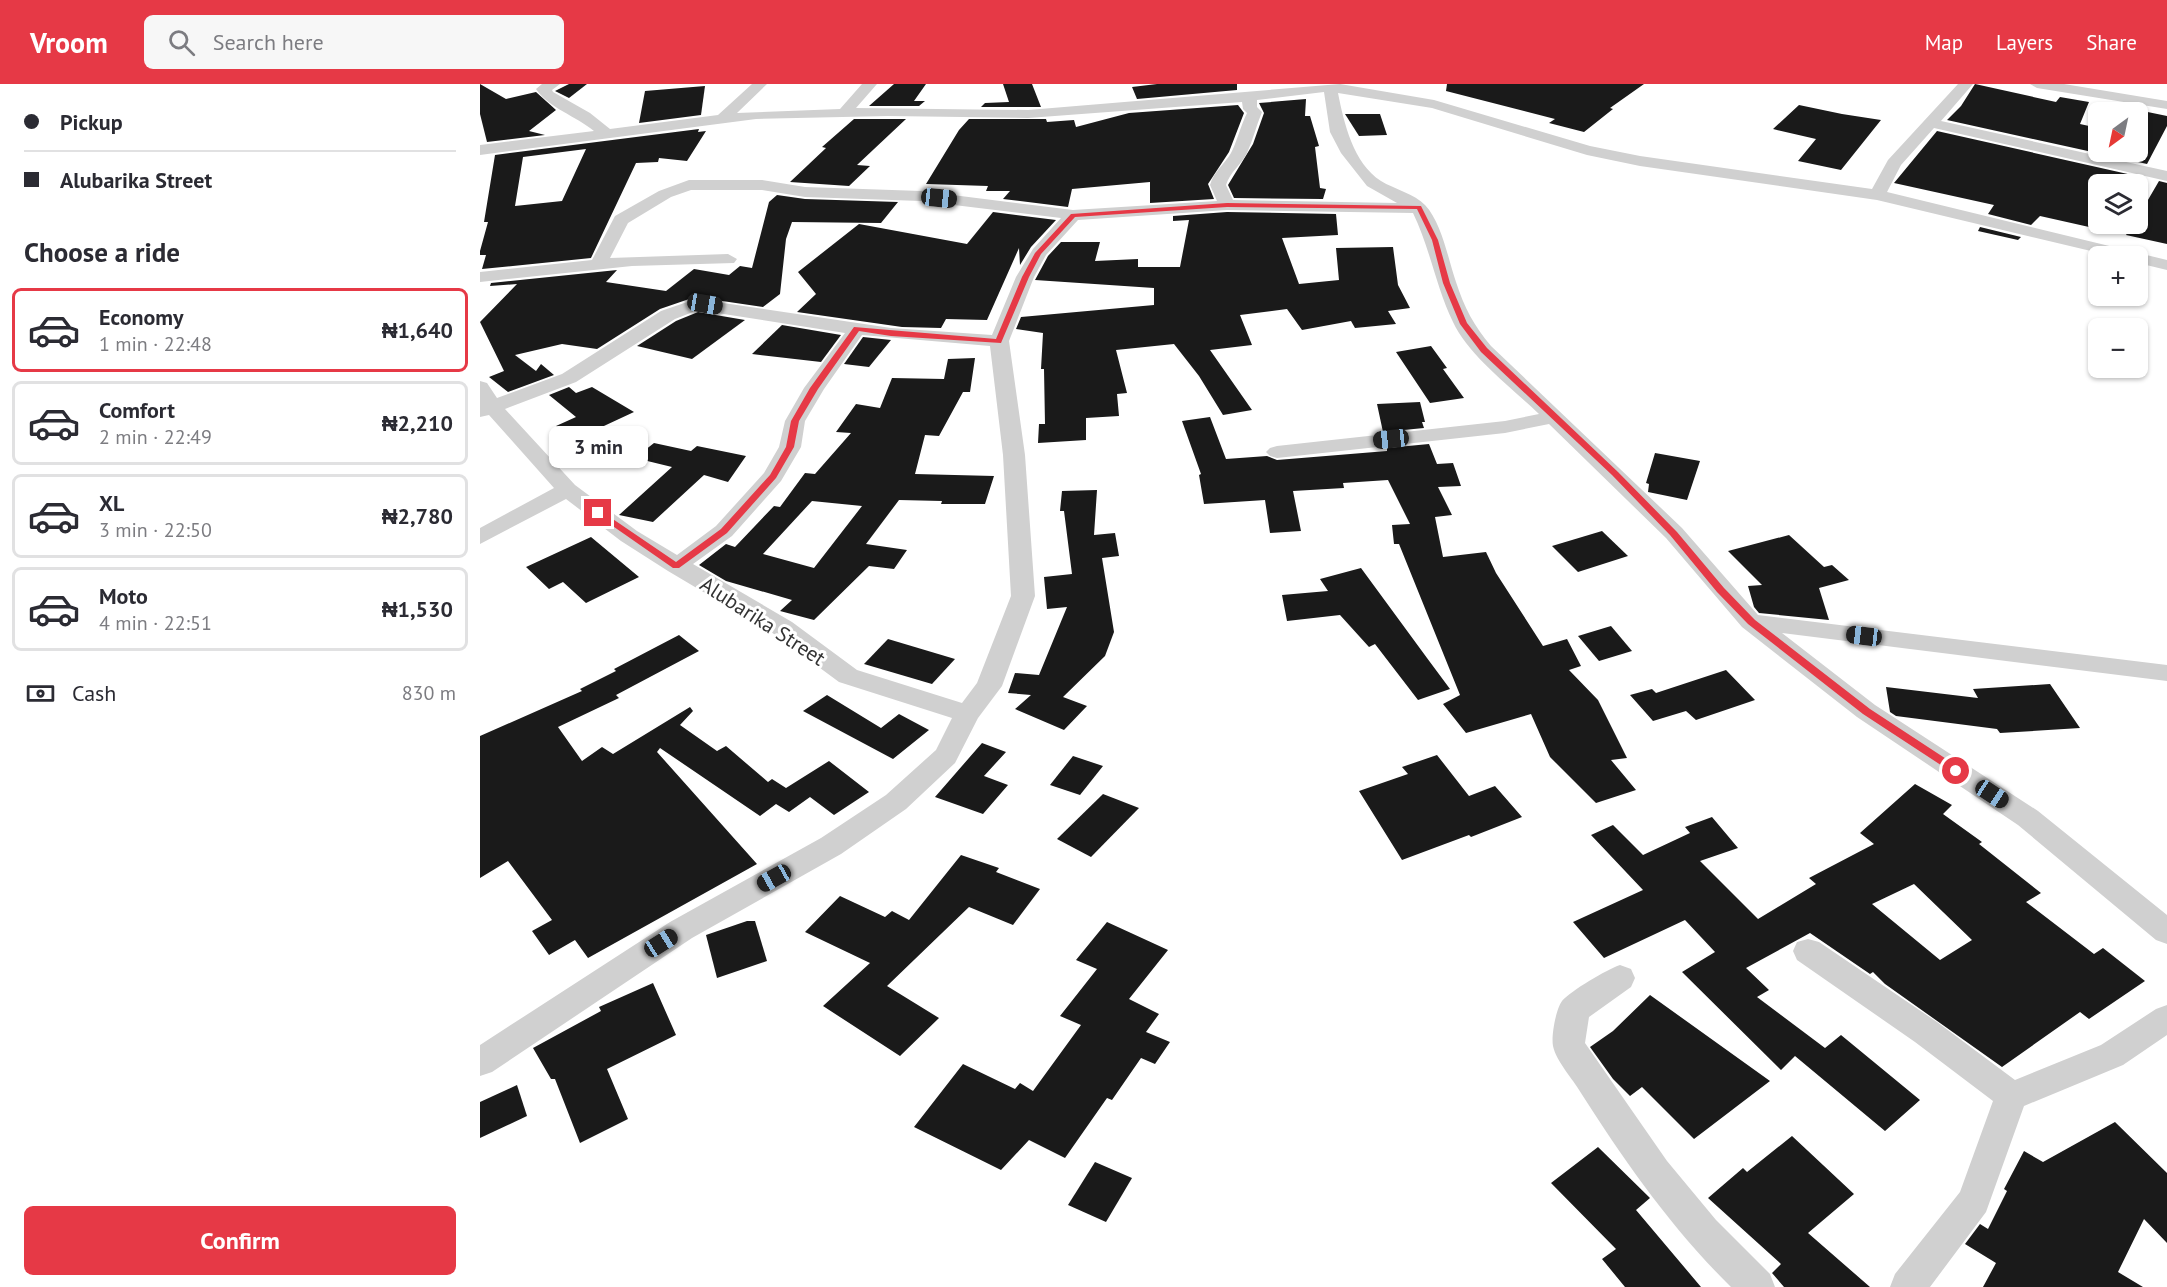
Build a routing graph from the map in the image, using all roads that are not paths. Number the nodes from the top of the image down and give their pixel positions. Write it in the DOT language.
graph roads {
  1 [pos="553,84"];
  2 [pos="760,84"];
  3 [pos="870,84"];
  4 [pos="1966,84"];
  5 [pos="2037,84"];
  6 [pos="1332,86"];
  7 [pos="1253,96"];
  8 [pos="2167,105"];
  9 [pos="845,112"];
  10 [pos="724,117"];
  11 [pos="1931,123"];
  12 [pos="606,133"];
  13 [pos="480,150"];
  14 [pos="2167,176"];
  15 [pos="1878,195"];
  16 [pos="1227,205"];
  17 [pos="1419,208"];
  18 [pos="1073,215"];
  19 [pos="2090,246"];
  20 [pos="728,259"];
  21 [pos="2148,260"];
  22 [pos="598,265"];
  23 [pos="2167,265"];
  24 [pos="480,277"];
  25 [pos="857,329"];
  26 [pos="999,341"];
  27 [pos="480,387"];
  28 [pos="487,409"];
  29 [pos="1555,417"];
  30 [pos="1277,452"];
  31 [pos="567,490"];
  32 [pos="480,537"];
  33 [pos="676,566"];
  34 [pos="1751,622"];
  35 [pos="2167,673"];
  36 [pos="967,714"];
  37 [pos="2167,932"];
  38 [pos="1809,951"];
  39 [pos="1620,978"];
  40 [pos="2167,1018"];
  41 [pos="480,1062"];
  42 [pos="2011,1096"];
  43 [pos="1756,1287"];
  44 [pos="1908,1287"];
  1 -- 12 [label="street"];
  2 -- 10 [label="street"];
  3 -- 9 [label="street"];
  4 -- 11 [label="street"];
  5 -- 8 [label="street"];
  6 -- 7 [label="street"];
  6 -- 15 [label="street"];
  6 -- 17 [label="street"];
  7 -- 9 [label="street"];
  7 -- 16 [label="street"];
  9 -- 10 [label="street"];
  10 -- 12 [label="street"];
  11 -- 14 [label="street"];
  11 -- 15 [label="street"];
  12 -- 13 [label="street"];
  15 -- 19 [label="street"];
  16 -- 17 [label="street"];
  16 -- 18 [label="street"];
  17 -- 29 [label="street"];
  18 -- 22 [label="street"];
  18 -- 26 [label="street"];
  20 -- 22 [label="street"];
  21 -- 23 [label="street"];
  22 -- 24 [label="street"];
  25 -- 26 [label="street"];
  25 -- 28 [label="street"];
  25 -- 33 [label="street"];
  26 -- 36 [label="street"];
  27 -- 28 [label="street, Alubarika Street"];
  28 -- 31 [label="street, Alubarika Street"];
  29 -- 30 [label="street"];
  29 -- 34 [label="street"];
  31 -- 32 [label="street"];
  31 -- 33 [label="street, Alubarika Street"];
  33 -- 36 [label="street, Alubarika Street"];
  34 -- 35 [label="street"];
  34 -- 37 [label="street"];
  36 -- 41 [label="street"];
  38 -- 42 [label="street"];
  39 -- 43 [label="street"];
  40 -- 42 [label="street"];
  42 -- 44 [label="street"];
}
